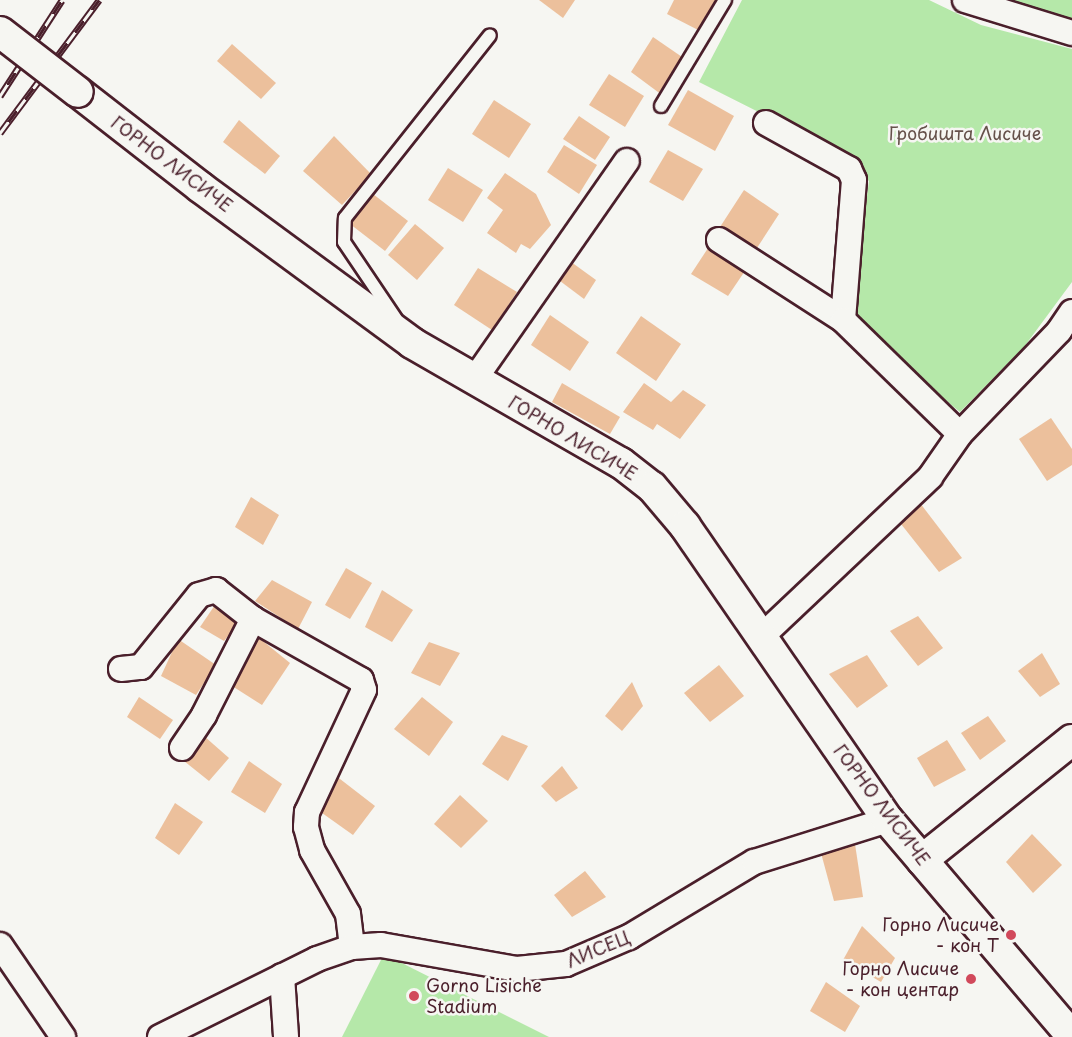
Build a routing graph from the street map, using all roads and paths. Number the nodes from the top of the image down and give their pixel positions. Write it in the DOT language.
graph roads {
  1 [pos="725,0"];
  2 [pos="965,0"];
  3 [pos="0,32"];
  4 [pos="1072,33"];
  5 [pos="490,36"];
  6 [pos="662,106"];
  7 [pos="766,123"];
  8 [pos="627,161"];
  9 [pos="719,240"];
  10 [pos="1072,312"];
  11 [pos="843,320"];
  12 [pos="412,343"];
  13 [pos="474,380"];
  14 [pos="960,434"];
  15 [pos="253,618"];
  16 [pos="761,637"];
  17 [pos="121,669"];
  18 [pos="1072,740"];
  19 [pos="182,748"];
  20 [pos="888,820"];
  21 [pos="922,860"];
  22 [pos="0,945"];
  23 [pos="352,947"];
  24 [pos="282,975"];
  25 [pos="1072,1036"];
  26 [pos="63,1037"];
  27 [pos="160,1037"];
  28 [pos="286,1037"];
  1 -- 6 [label="lane"];
  2 -- 4 [label="street"];
  3 -- 12 [label="street, ГОРНО ЛИСИЧЕ, bridge"];
  5 -- 12 [label="lane"];
  7 -- 11 [label="street"];
  8 -- 13 [label="street"];
  9 -- 11 [label="street"];
  10 -- 14 [label="street"];
  11 -- 14 [label="street"];
  12 -- 13 [label="street, ГОРНО ЛИСИЧЕ"];
  13 -- 16 [label="street, ГОРНО ЛИСИЧЕ"];
  14 -- 16 [label="street"];
  15 -- 17 [label="street"];
  15 -- 19 [label="street"];
  15 -- 23 [label="street"];
  16 -- 20 [label="street, ГОРНО ЛИСИЧЕ"];
  18 -- 21 [label="street"];
  20 -- 21 [label="street, ГОРНО ЛИСИЧЕ"];
  20 -- 23 [label="street, ЛИСЕЦ"];
  21 -- 25 [label="street, ГОРНО ЛИСИЧЕ"];
  22 -- 26 [label="street"];
  23 -- 24 [label="street, ЛИСЕЦ"];
  24 -- 27 [label="street, ЛИСЕЦ"];
  24 -- 28 [label="street"];
}
